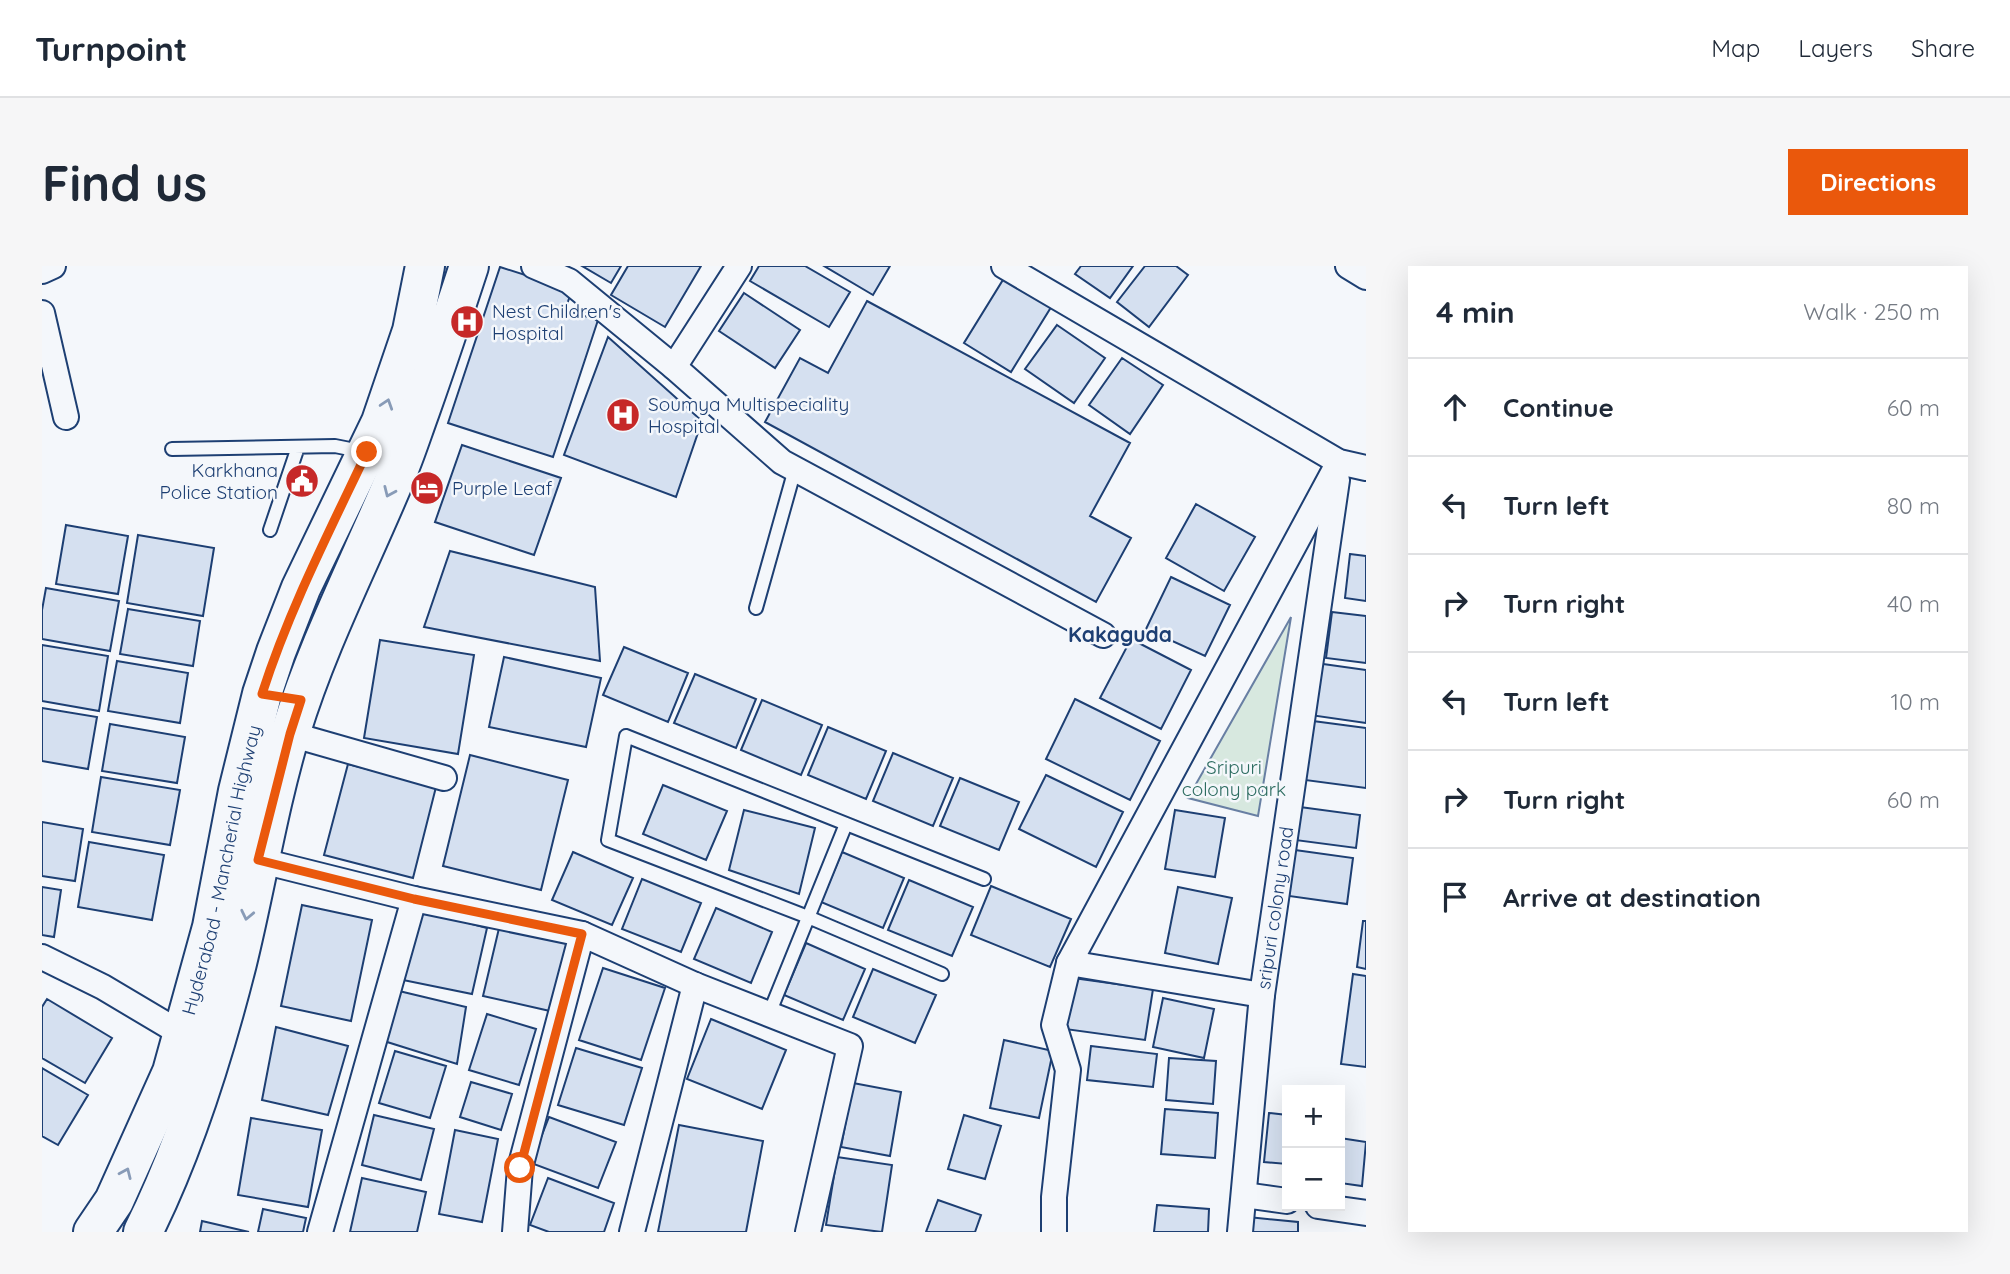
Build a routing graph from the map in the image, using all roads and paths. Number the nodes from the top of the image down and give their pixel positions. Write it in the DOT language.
graph roads {
  1 [pos="54,266"];
  2 [pos="425,266"];
  3 [pos="469,266"];
  4 [pos="534,266"];
  5 [pos="739,266"];
  6 [pos="1004,266"];
  7 [pos="1348,266"];
  8 [pos="42,271"];
  9 [pos="1366,277"];
  10 [pos="42,313"];
  11 [pos="674,367"];
  12 [pos="66,417"];
  13 [pos="298,447"];
  14 [pos="172,449"];
  15 [pos="367,452"];
  16 [pos="1339,462"];
  17 [pos="1366,468"];
  18 [pos="795,469"];
  19 [pos="270,530"];
  20 [pos="756,608"];
  21 [pos="1104,635"];
  22 [pos="262,694"];
  23 [pos="295,717"];
  24 [pos="444,778"];
  25 [pos="846,824"];
  26 [pos="258,860"];
  27 [pos="984,879"];
  28 [pos="414,899"];
  29 [pos="808,917"];
  30 [pos="582,934"];
  31 [pos="42,957"];
  32 [pos="1069,963"];
  33 [pos="942,974"];
  34 [pos="695,985"];
  35 [pos="1262,995"];
  36 [pos="769,1014"];
  37 [pos="182,1034"];
  38 [pos="1244,1195"];
  39 [pos="1282,1200"];
  40 [pos="1345,1210"];
  41 [pos="1366,1213"];
  42 [pos="93,1232"];
  43 [pos="142,1232"];
  44 [pos="320,1232"];
  45 [pos="515,1232"];
  46 [pos="632,1232"];
  47 [pos="808,1232"];
  48 [pos="1054,1232"];
  49 [pos="1240,1232"];
  1 -- 8 [label="street"];
  15 -- 2 [label="main road, Hyderabad - Mancherial Highway, one-way"];
  3 -- 23 [label="main road, Hyderabad - Mancherial Highway, one-way"];
  4 -- 11 [label="street"];
  5 -- 11 [label="street"];
  6 -- 16 [label="street"];
  7 -- 9 [label="street"];
  10 -- 12 [label="street"];
  11 -- 18 [label="street"];
  13 -- 14 [label="lane"];
  13 -- 15 [label="lane"];
  13 -- 19 [label="lane"];
  15 -- 22 [label="main road, Hyderabad - Mancherial Highway"];
  16 -- 17 [label="street"];
  16 -- 32 [label="street"];
  16 -- 35 [label="street, sripuri colony road"];
  18 -- 20 [label="lane"];
  18 -- 21 [label="street"];
  22 -- 23 [label="main road"];
  22 -- 37 [label="main road, Hyderabad - Mancherial Highway"];
  23 -- 24 [label="street"];
  23 -- 26 [label="main road, Hyderabad - Mancherial Highway"];
  25 -- 27 [label="lane"];
  25 -- 29 [label="lane"];
  25 -- 29 [label="lane"];
  26 -- 28 [label="street"];
  26 -- 43 [label="main road, Hyderabad - Mancherial Highway, one-way"];
  28 -- 30 [label="street"];
  28 -- 44 [label="street"];
  29 -- 33 [label="lane"];
  29 -- 36 [label="lane"];
  30 -- 34 [label="street"];
  30 -- 45 [label="street"];
  31 -- 37 [label="street"];
  32 -- 35 [label="street"];
  32 -- 48 [label="street"];
  34 -- 36 [label="street"];
  34 -- 46 [label="street"];
  35 -- 38 [label="street, sripuri colony road"];
  36 -- 47 [label="street"];
  42 -- 37 [label="main road, Hyderabad - Mancherial Highway, one-way"];
  38 -- 39 [label="street"];
  38 -- 49 [label="street, sripuri colony road"];
  40 -- 41 [label="street"];
}
